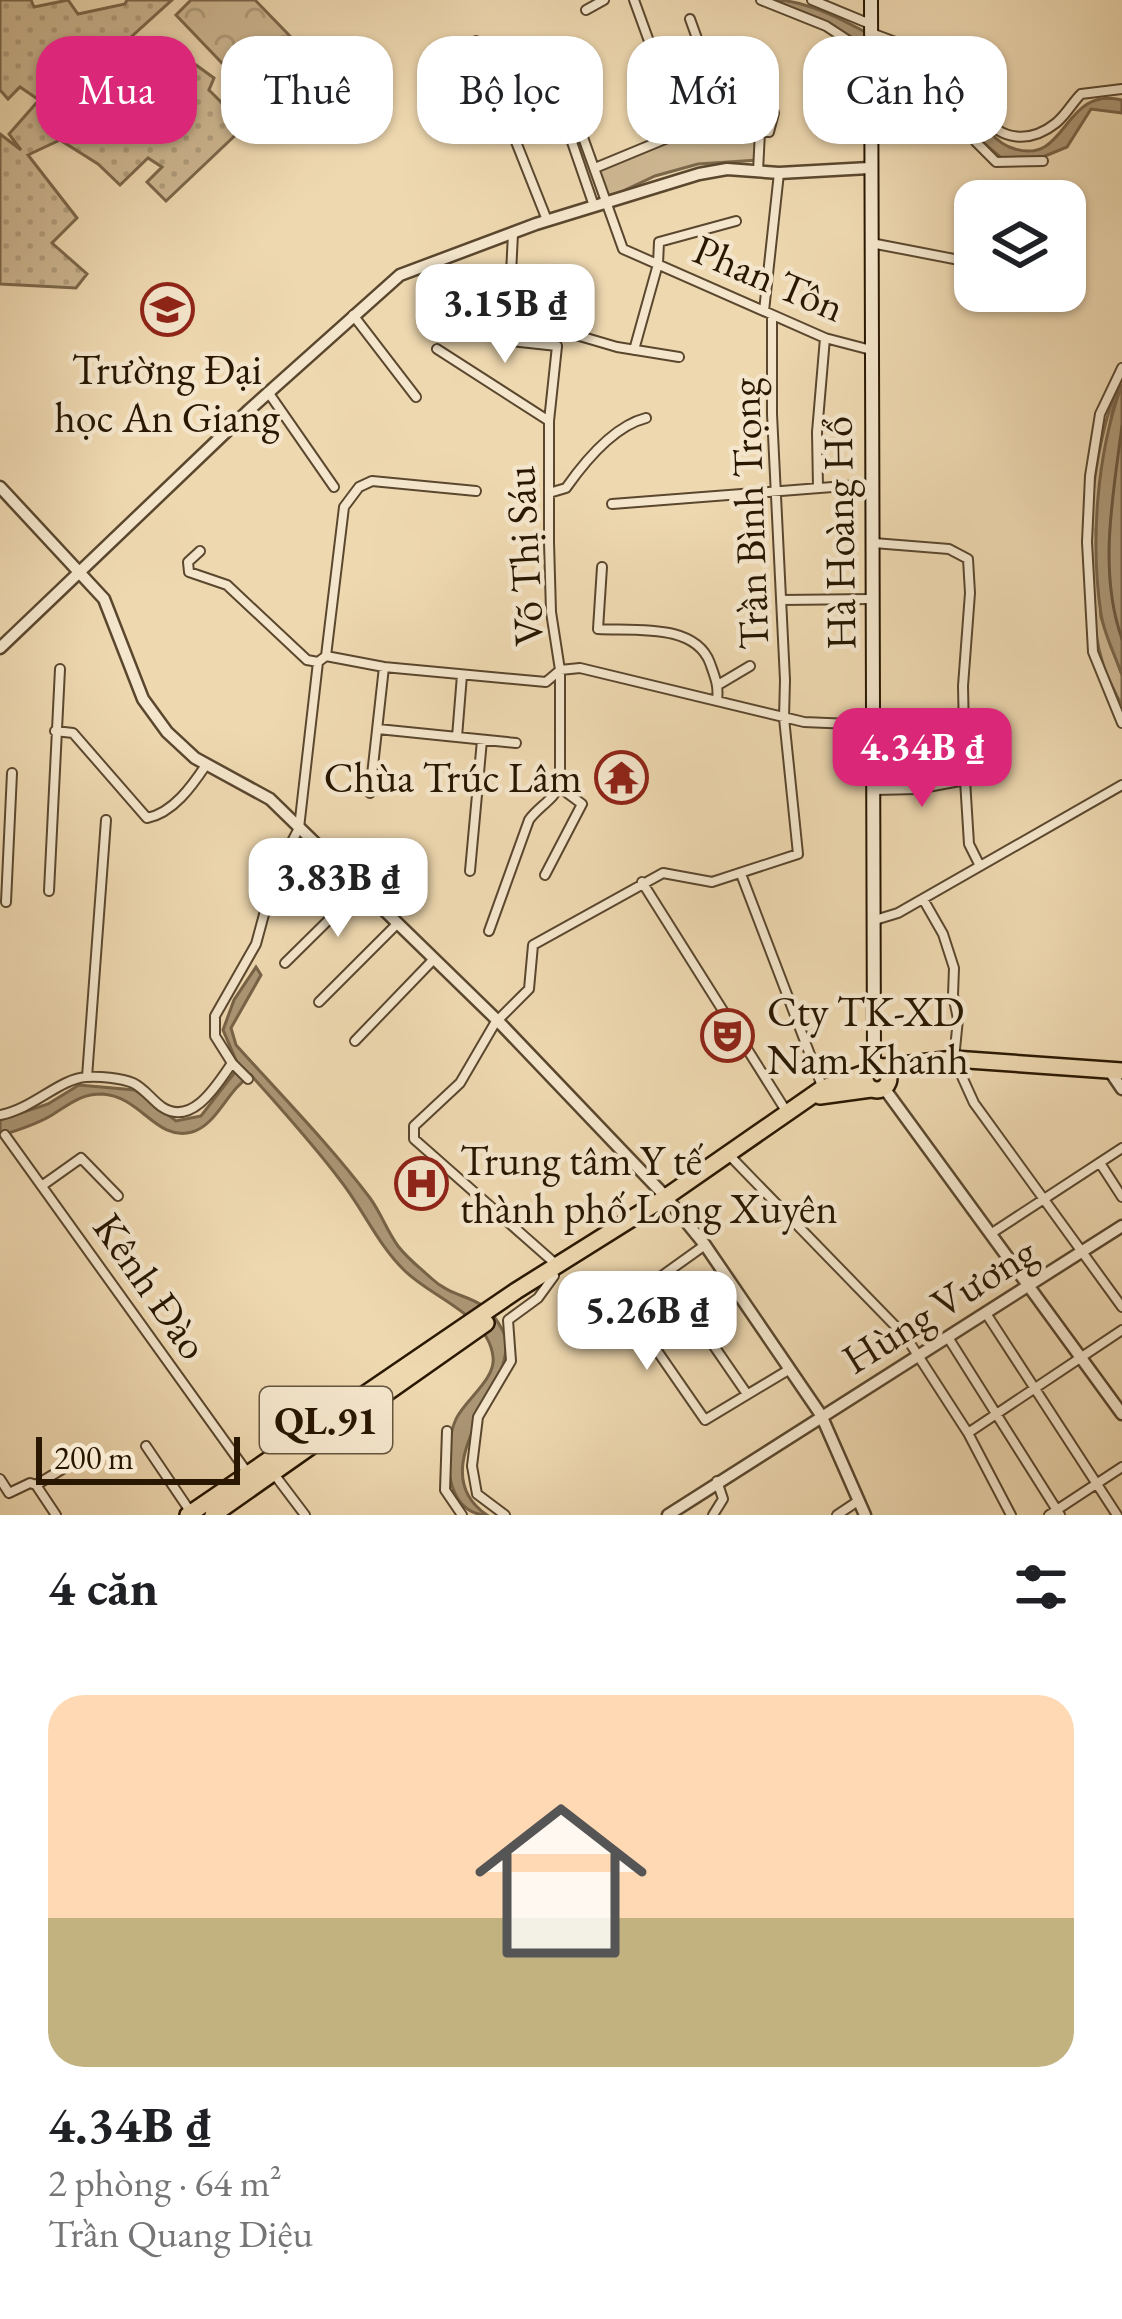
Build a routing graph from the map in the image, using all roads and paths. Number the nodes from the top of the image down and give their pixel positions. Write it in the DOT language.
graph roads {
  1 [pos="604,0"];
  2 [pos="634,0"];
  3 [pos="761,0"];
  4 [pos="812,0"];
  5 [pos="871,0"];
  6 [pos="586,10"];
  7 [pos="690,19"];
  8 [pos="870,30"];
  9 [pos="647,36"];
  10 [pos="696,36"];
  11 [pos="842,36"];
  12 [pos="870,36"];
  13 [pos="1122,89"];
  14 [pos="517,144"];
  15 [pos="573,144"];
  16 [pos="586,144"];
  17 [pos="655,144"];
  18 [pos="759,144"];
  19 [pos="869,144"];
  20 [pos="978,144"];
  21 [pos="1042,161"];
  22 [pos="595,168"];
  23 [pos="869,168"];
  24 [pos="758,171"];
  25 [pos="779,173"];
  26 [pos="608,203"];
  27 [pos="595,207"];
  28 [pos="548,221"];
  29 [pos="736,221"];
  30 [pos="513,233"];
  31 [pos="869,243"];
  32 [pos="954,257"];
  33 [pos="658,264"];
  34 [pos="768,313"];
  35 [pos="353,315"];
  36 [pos="559,330"];
  37 [pos="825,338"];
  38 [pos="437,349"];
  39 [pos="634,350"];
  40 [pos="871,350"];
  41 [pos="679,357"];
  42 [pos="1122,368"];
  43 [pos="268,392"];
  44 [pos="416,397"];
  45 [pos="646,418"];
  46 [pos="549,421"];
  47 [pos="871,484"];
  48 [pos="334,487"];
  49 [pos="818,487"];
  50 [pos="0,488"];
  51 [pos="476,490"];
  52 [pos="776,490"];
  53 [pos="550,493"];
  54 [pos="612,504"];
  55 [pos="872,543"];
  56 [pos="200,551"];
  57 [pos="602,567"];
  58 [pos="80,570"];
  59 [pos="872,598"];
  60 [pos="781,600"];
  61 [pos="0,648"];
  62 [pos="322,659"];
  63 [pos="750,666"];
  64 [pos="384,668"];
  65 [pos="60,669"];
  66 [pos="560,670"];
  67 [pos="462,676"];
  68 [pos="718,685"];
  69 [pos="716,700"];
  70 [pos="784,718"];
  71 [pos="1122,722"];
  72 [pos="874,725"];
  73 [pos="378,729"];
  74 [pos="55,730"];
  75 [pos="457,737"];
  76 [pos="482,740"];
  77 [pos="516,743"];
  78 [pos="206,765"];
  79 [pos="11,773"];
  80 [pos="965,780"];
  81 [pos="1122,785"];
  82 [pos="560,788"];
  83 [pos="874,790"];
  84 [pos="370,793"];
  85 [pos="5,798"];
  86 [pos="106,820"];
  87 [pos="299,828"];
  88 [pos="4,859"];
  89 [pos="980,866"];
  90 [pos="470,871"];
  91 [pos="741,874"];
  92 [pos="545,875"];
  93 [pos="643,882"];
  94 [pos="361,887"];
  95 [pos="49,891"];
  96 [pos="923,898"];
  97 [pos="6,902"];
  98 [pos="875,920"];
  99 [pos="398,923"];
  100 [pos="488,931"];
  101 [pos="433,960"];
  102 [pos="285,962"];
  103 [pos="319,1002"];
  104 [pos="498,1021"];
  105 [pos="355,1041"];
  106 [pos="954,1059"];
  107 [pos="234,1065"];
  108 [pos="1116,1071"];
  109 [pos="87,1077"];
  110 [pos="877,1078"];
  111 [pos="248,1079"];
  112 [pos="1122,1089"];
  113 [pos="817,1093"];
  114 [pos="0,1114"];
  115 [pos="788,1114"];
  116 [pos="5,1135"];
  117 [pos="1122,1148"];
  118 [pos="727,1154"];
  119 [pos="1100,1163"];
  120 [pos="44,1185"];
  121 [pos="118,1196"];
  122 [pos="666,1197"];
  123 [pos="1122,1197"];
  124 [pos="1044,1199"];
  125 [pos="1122,1226"];
  126 [pos="992,1233"];
  127 [pos="705,1245"];
  128 [pos="1082,1255"];
  129 [pos="556,1272"];
  130 [pos="665,1276"];
  131 [pos="1030,1288"];
  132 [pos="1122,1306"];
  133 [pos="987,1315"];
  134 [pos="1122,1330"];
  135 [pos="949,1339"];
  136 [pos="921,1356"];
  137 [pos="1080,1358"];
  138 [pos="790,1370"];
  139 [pos="1036,1389"];
  140 [pos="747,1394"];
  141 [pos="821,1414"];
  142 [pos="1122,1414"];
  143 [pos="998,1415"];
  144 [pos="447,1431"];
  145 [pos="968,1433"];
  146 [pos="146,1446"];
  147 [pos="270,1467"];
  148 [pos="1122,1467"];
  149 [pos="64,1468"];
  150 [pos="247,1472"];
  151 [pos="0,1479"];
  152 [pos="717,1481"];
  153 [pos="1096,1484"];
  154 [pos="36,1485"];
  155 [pos="860,1501"];
  156 [pos="1055,1513"];
  157 [pos="191,1514"];
  158 [pos="56,1515"];
  159 [pos="213,1515"];
  160 [pos="305,1515"];
  161 [pos="462,1515"];
  162 [pos="505,1515"];
  163 [pos="668,1515"];
  164 [pos="713,1515"];
  165 [pos="837,1515"];
  166 [pos="865,1515"];
  167 [pos="1011,1515"];
  168 [pos="1117,1515"];
  1 -- 6 [label="street"];
  2 -- 9 [label="street"];
  3 -- 11 [label="street"];
  4 -- 8 [label="street"];
  5 -- 8 [label="main road, Hà Hoàng Hổ"];
  7 -- 10 [label="street"];
  8 -- 12 [label="main road, Hà Hoàng Hổ"];
  8 -- 13 [label="street"];
  14 -- 28 [label="street"];
  15 -- 27 [label="street"];
  16 -- 22 [label="street, Phan Tôn"];
  17 -- 22 [label="street"];
  18 -- 24 [label="street"];
  19 -- 23 [label="main road, Hà Hoàng Hổ"];
  20 -- 21 [label="street"];
  22 -- 26 [label="street, Phan Tôn"];
  23 -- 25 [label="street"];
  23 -- 31 [label="main road, Hà Hoàng Hổ"];
  24 -- 25 [label="street"];
  24 -- 26 [label="street"];
  25 -- 34 [label="street, Trần Bình Trọng"];
  26 -- 27 [label="street"];
  26 -- 33 [label="street, Phan Tôn"];
  27 -- 28 [label="street"];
  28 -- 30 [label="street"];
  29 -- 33 [label="street"];
  30 -- 35 [label="street"];
  30 -- 46 [label="street, Võ Thị Sáu"];
  31 -- 32 [label="street"];
  31 -- 40 [label="main road, Hà Hoàng Hổ"];
  33 -- 34 [label="street, Phan Tôn"];
  33 -- 39 [label="street"];
  34 -- 37 [label="street, Phan Tôn"];
  34 -- 52 [label="street, Trần Bình Trọng"];
  35 -- 43 [label="street"];
  35 -- 44 [label="street"];
  36 -- 39 [label="street"];
  37 -- 40 [label="street, Phan Tôn"];
  37 -- 49 [label="street"];
  38 -- 46 [label="street"];
  39 -- 41 [label="street"];
  40 -- 47 [label="main road, Hà Hoàng Hổ"];
  42 -- 71 [label="street"];
  43 -- 48 [label="street"];
  43 -- 58 [label="street"];
  45 -- 53 [label="street"];
  46 -- 53 [label="street, Võ Thị Sáu"];
  47 -- 49 [label="street"];
  47 -- 55 [label="main road, Hà Hoàng Hổ"];
  49 -- 52 [label="street"];
  50 -- 58 [label="street"];
  51 -- 62 [label="street"];
  52 -- 54 [label="street"];
  52 -- 60 [label="street, Trần Bình Trọng"];
  53 -- 66 [label="street, Võ Thị Sáu"];
  55 -- 59 [label="main road, Hà Hoàng Hổ"];
  55 -- 80 [label="street"];
  56 -- 62 [label="street"];
  57 -- 68 [label="street"];
  58 -- 61 [label="street"];
  58 -- 78 [label="street"];
  59 -- 60 [label="street"];
  59 -- 72 [label="main road, Hà Hoàng Hổ"];
  60 -- 70 [label="street, Trần Bình Trọng"];
  62 -- 64 [label="street"];
  62 -- 87 [label="street"];
  63 -- 68 [label="street"];
  64 -- 67 [label="street"];
  64 -- 73 [label="street"];
  65 -- 74 [label="street"];
  66 -- 67 [label="street"];
  66 -- 69 [label="street, Võ Thị Sáu"];
  66 -- 82 [label="street"];
  67 -- 75 [label="street"];
  68 -- 69 [label="street"];
  69 -- 70 [label="street, Võ Thị Sáu"];
  70 -- 72 [label="street, Võ Thị Sáu"];
  70 -- 91 [label="street, Trần Bình Trọng"];
  72 -- 83 [label="main road, Hà Hoàng Hổ"];
  73 -- 75 [label="street"];
  73 -- 84 [label="street"];
  74 -- 78 [label="street"];
  74 -- 95 [label="street"];
  75 -- 76 [label="street"];
  76 -- 77 [label="street"];
  76 -- 90 [label="street"];
  78 -- 87 [label="street"];
  79 -- 85 [label="street"];
  80 -- 83 [label="street"];
  80 -- 89 [label="street"];
  81 -- 89 [label="street"];
  82 -- 92 [label="street"];
  82 -- 100 [label="street"];
  83 -- 98 [label="main road, Hà Hoàng Hổ"];
  85 -- 88 [label="street"];
  86 -- 109 [label="street"];
  87 -- 94 [label="street"];
  87 -- 107 [label="street"];
  88 -- 97 [label="street"];
  89 -- 96 [label="street"];
  91 -- 93 [label="street"];
  91 -- 113 [label="street"];
  93 -- 104 [label="street"];
  93 -- 115 [label="street"];
  94 -- 99 [label="street"];
  94 -- 102 [label="street"];
  96 -- 98 [label="street"];
  96 -- 106 [label="street"];
  98 -- 110 [label="main road, Hà Hoàng Hổ"];
  99 -- 101 [label="street"];
  99 -- 103 [label="street"];
  101 -- 104 [label="street"];
  101 -- 105 [label="street"];
  104 -- 122 [label="street"];
  104 -- 129 [label="street"];
  106 -- 108 [label="highway, QL.91"];
  106 -- 110 [label="highway, QL.91"];
  106 -- 124 [label="street"];
  107 -- 109 [label="street"];
  107 -- 111 [label="street"];
  108 -- 112 [label="street"];
  109 -- 114 [label="street"];
  110 -- 113 [label="highway, QL.91"];
  110 -- 126 [label="street"];
  113 -- 115 [label="highway, QL.91"];
  115 -- 118 [label="highway, QL.91"];
  116 -- 120 [label="street, Kênh Đào"];
  117 -- 119 [label="street"];
  118 -- 122 [label="highway, QL.91"];
  118 -- 136 [label="street"];
  119 -- 123 [label="street"];
  119 -- 124 [label="street"];
  120 -- 121 [label="street"];
  120 -- 150 [label="street, Kênh Đào"];
  122 -- 127 [label="street"];
  122 -- 129 [label="highway, QL.91"];
  124 -- 126 [label="street"];
  124 -- 128 [label="street"];
  125 -- 128 [label="street, Hùng Vương"];
  126 -- 131 [label="street"];
  127 -- 130 [label="street"];
  127 -- 138 [label="street"];
  128 -- 131 [label="street, Hùng Vương"];
  128 -- 132 [label="street"];
  129 -- 147 [label="highway, QL.91"];
  129 -- 162 [label="street"];
  130 -- 140 [label="street"];
  130 -- 140 [label="street"];
  131 -- 133 [label="street, Hùng Vương"];
  131 -- 137 [label="street"];
  133 -- 135 [label="street, Hùng Vương"];
  133 -- 139 [label="street"];
  134 -- 137 [label="street"];
  135 -- 136 [label="street, Hùng Vương"];
  135 -- 143 [label="street"];
  136 -- 141 [label="street, Hùng Vương"];
  136 -- 145 [label="street"];
  137 -- 139 [label="street"];
  137 -- 142 [label="street"];
  138 -- 140 [label="street"];
  138 -- 141 [label="street"];
  139 -- 143 [label="street"];
  139 -- 153 [label="street"];
  141 -- 152 [label="street, Hùng Vương"];
  141 -- 155 [label="street"];
  143 -- 145 [label="street"];
  143 -- 156 [label="street"];
  144 -- 161 [label="street"];
  145 -- 167 [label="street"];
  146 -- 157 [label="street"];
  147 -- 150 [label="highway, QL.91"];
  147 -- 159 [label="highway, QL.91"];
  147 -- 160 [label="street"];
  148 -- 153 [label="street"];
  149 -- 154 [label="street"];
  150 -- 157 [label="highway, QL.91"];
  151 -- 154 [label="street"];
  152 -- 163 [label="street, Hùng Vương"];
  152 -- 164 [label="street"];
  153 -- 156 [label="street"];
  153 -- 168 [label="street"];
  154 -- 158 [label="street"];
  155 -- 165 [label="street"];
  155 -- 166 [label="street"];
}
